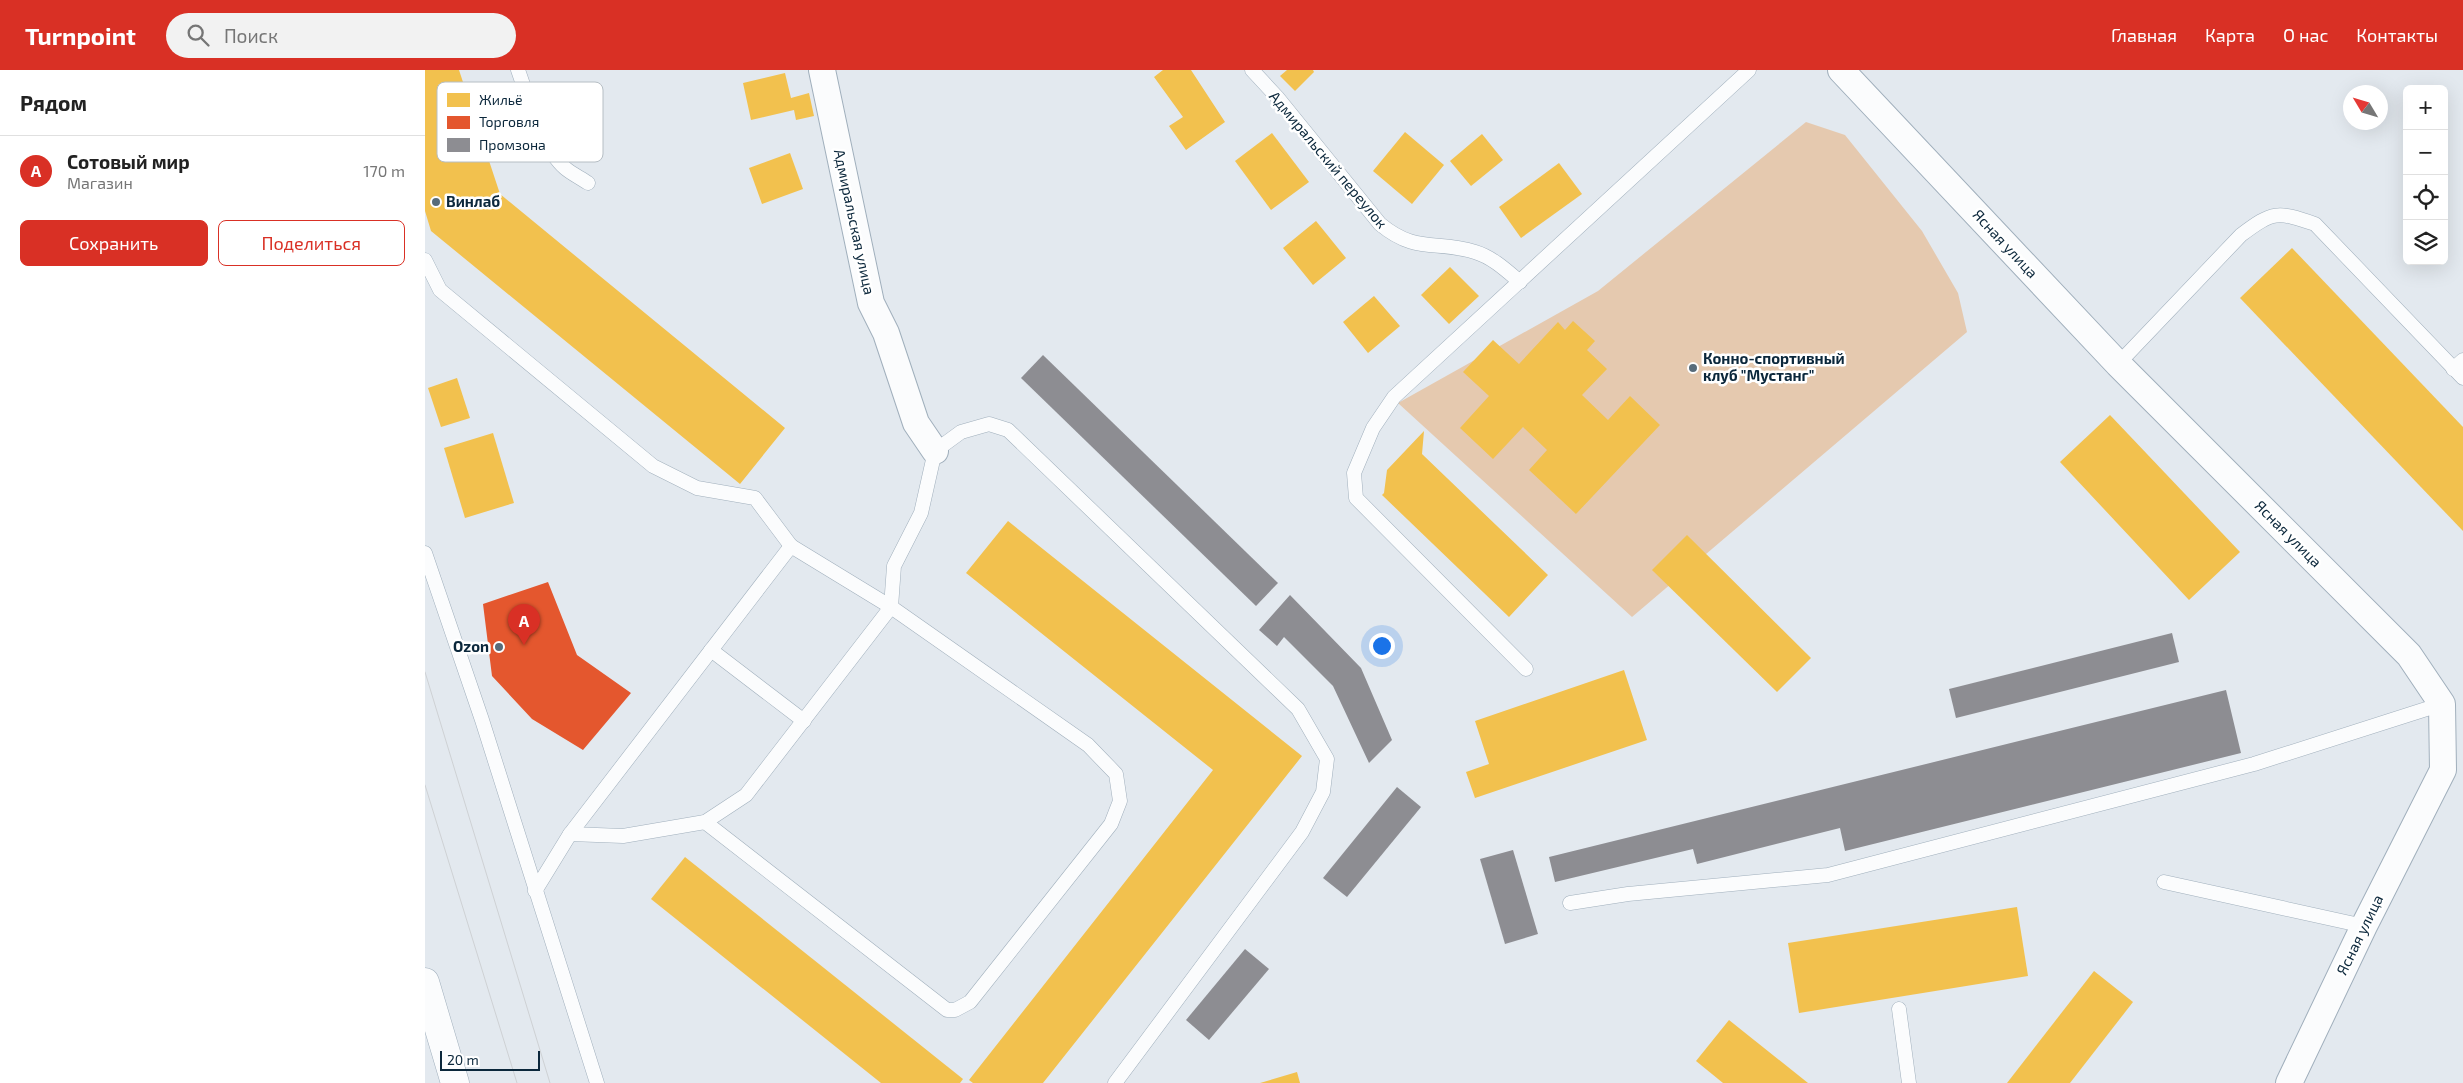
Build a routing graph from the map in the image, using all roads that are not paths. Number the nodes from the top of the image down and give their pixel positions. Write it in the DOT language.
graph roads {
  1 [pos="518,70"];
  2 [pos="822,70"];
  3 [pos="1252,70"];
  4 [pos="1749,70"];
  5 [pos="1841,70"];
  6 [pos="522,82"];
  7 [pos="560,162"];
  8 [pos="588,183"];
  9 [pos="425,260"];
  10 [pos="1520,282"];
  11 [pos="2118,364"];
  12 [pos="2460,369"];
  13 [pos="935,451"];
  14 [pos="791,546"];
  15 [pos="425,553"];
  16 [pos="891,607"];
  17 [pos="711,650"];
  18 [pos="1526,668"];
  19 [pos="2442,704"];
  20 [pos="804,721"];
  21 [pos="705,822"];
  22 [pos="570,834"];
  23 [pos="2164,882"];
  24 [pos="535,891"];
  25 [pos="1569,903"];
  26 [pos="2364,926"];
  27 [pos="425,982"];
  28 [pos="1899,1009"];
  29 [pos="455,1083"];
  30 [pos="597,1083"];
  31 [pos="1115,1083"];
  32 [pos="1909,1083"];
  33 [pos="2289,1083"];
  1 -- 6 [label="lane"];
  2 -- 13 [label="street, Адмиральская улица"];
  3 -- 10 [label="lane, Адмиральский переулок"];
  4 -- 10 [label="lane"];
  5 -- 11 [label="street, Ясная улица"];
  7 -- 8 [label="lane"];
  9 -- 14 [label="lane"];
  10 -- 18 [label="lane"];
  11 -- 12 [label="lane"];
  11 -- 19 [label="street, Ясная улица"];
  13 -- 16 [label="lane"];
  13 -- 31 [label="lane"];
  14 -- 16 [label="lane"];
  14 -- 17 [label="lane"];
  15 -- 24 [label="lane"];
  16 -- 20 [label="lane"];
  16 -- 21 [label="lane"];
  17 -- 20 [label="lane"];
  17 -- 22 [label="lane"];
  19 -- 25 [label="lane"];
  19 -- 26 [label="street, Ясная улица"];
  20 -- 21 [label="lane"];
  21 -- 22 [label="lane"];
  22 -- 24 [label="lane"];
  23 -- 26 [label="lane"];
  24 -- 30 [label="lane"];
  26 -- 33 [label="street, Ясная улица"];
  27 -- 29 [label="main road"];
  28 -- 32 [label="lane"];
}
